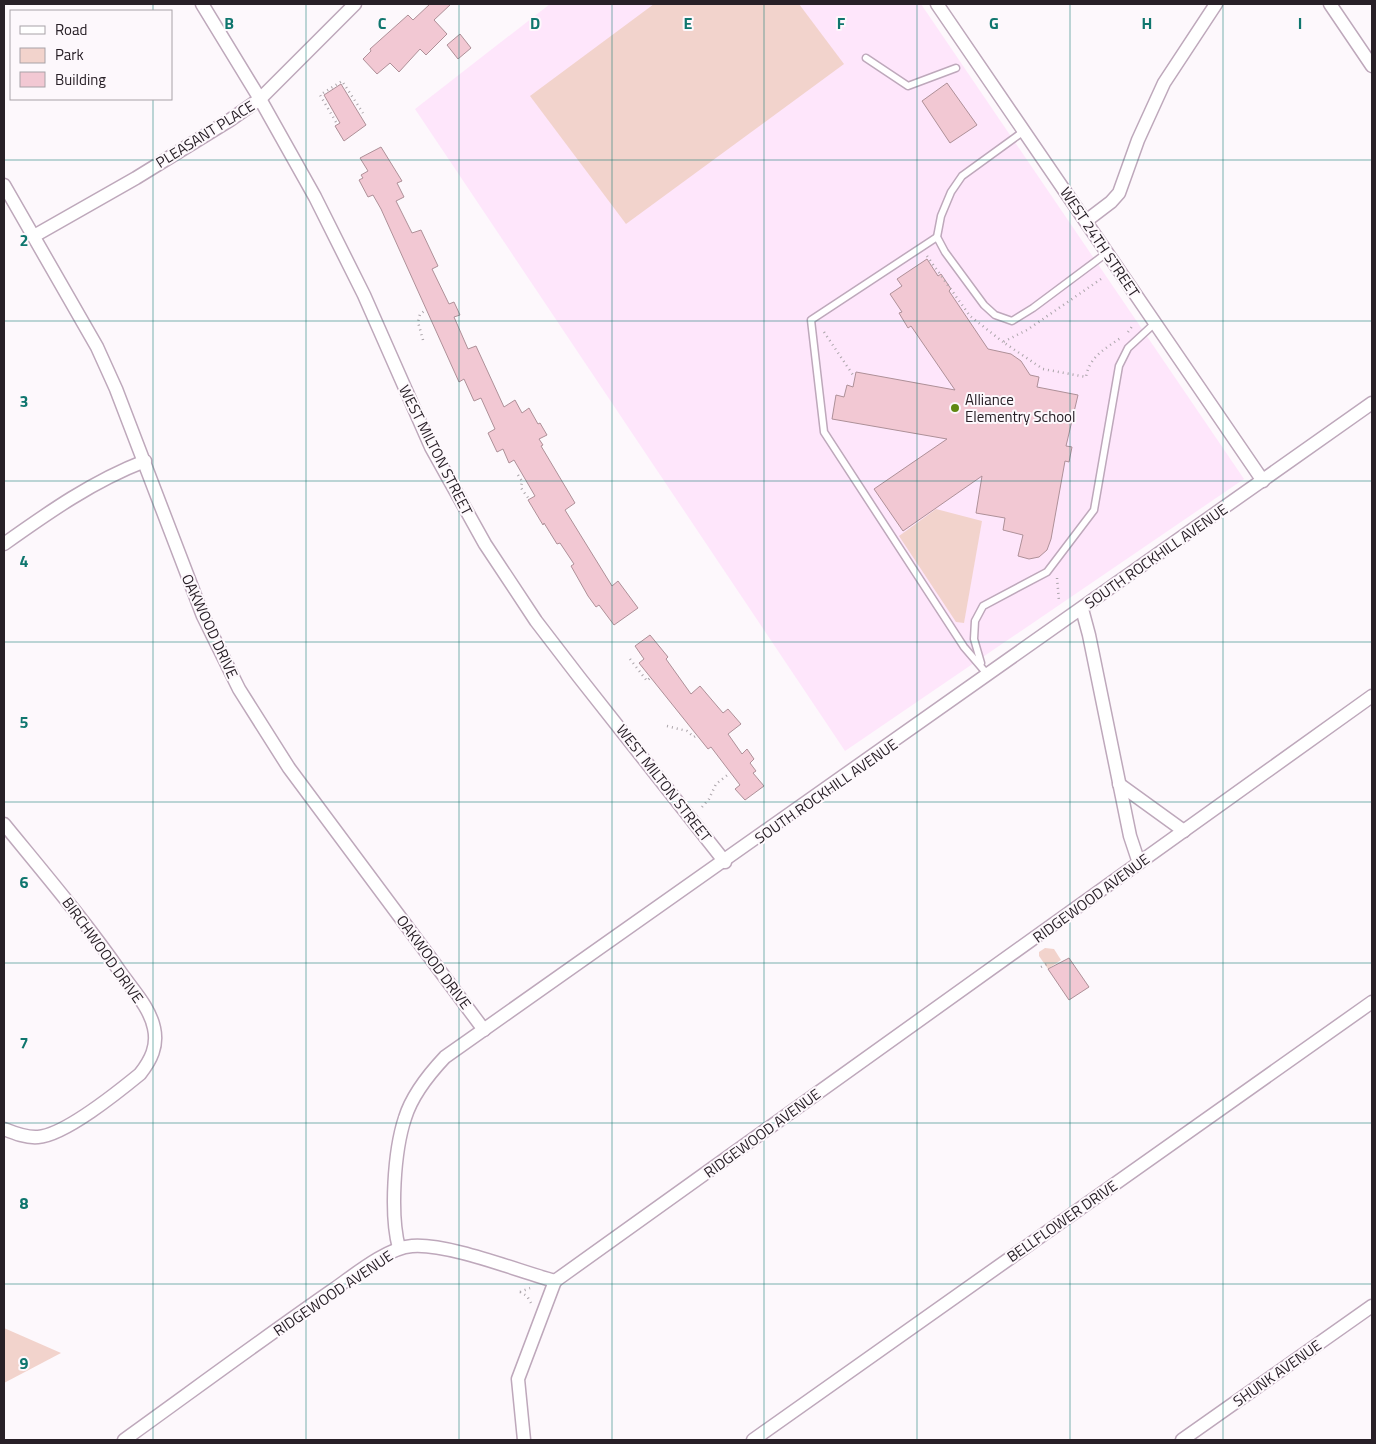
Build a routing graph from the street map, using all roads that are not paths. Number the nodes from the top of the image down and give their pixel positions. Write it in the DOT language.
graph roads {
  1 [pos="202,4"];
  2 [pos="355,4"];
  3 [pos="937,4"];
  4 [pos="1216,4"];
  5 [pos="1330,4"];
  6 [pos="866,58"];
  7 [pos="1372,66"];
  8 [pos="956,68"];
  9 [pos="260,100"];
  10 [pos="1024,131"];
  11 [pos="4,185"];
  12 [pos="1086,221"];
  13 [pos="34,236"];
  14 [pos="937,237"];
  15 [pos="1108,252"];
  16 [pos="1155,323"];
  17 [pos="1372,403"];
  18 [pos="145,461"];
  19 [pos="1263,480"];
  20 [pos="4,544"];
  21 [pos="1082,609"];
  22 [pos="988,676"];
  23 [pos="1372,696"];
  24 [pos="1120,784"];
  25 [pos="4,824"];
  26 [pos="1184,831"];
  27 [pos="725,862"];
  28 [pos="1139,863"];
  29 [pos="1372,1002"];
  30 [pos="484,1030"];
  31 [pos="4,1129"];
  32 [pos="399,1248"];
  33 [pos="555,1281"];
  34 [pos="1372,1306"];
  35 [pos="124,1440"];
  36 [pos="524,1440"];
  37 [pos="753,1440"];
  38 [pos="1182,1440"];
  1 -- 9 [label="street, WEST MILTON STREET"];
  2 -- 9 [label="street, PLEASANT PLACE"];
  3 -- 10 [label="street, WEST 24TH STREET"];
  4 -- 12 [label="street"];
  5 -- 7 [label="street"];
  6 -- 8 [label="lane"];
  9 -- 13 [label="street, PLEASANT PLACE"];
  9 -- 27 [label="street, WEST MILTON STREET"];
  10 -- 12 [label="street, WEST 24TH STREET"];
  10 -- 14 [label="lane"];
  11 -- 13 [label="street, OAKWOOD DRIVE"];
  12 -- 15 [label="street, WEST 24TH STREET"];
  13 -- 18 [label="street, OAKWOOD DRIVE"];
  14 -- 15 [label="lane"];
  14 -- 22 [label="lane"];
  15 -- 16 [label="street, WEST 24TH STREET"];
  16 -- 19 [label="street, WEST 24TH STREET"];
  16 -- 22 [label="lane"];
  17 -- 19 [label="street, SOUTH ROCKHILL AVENUE"];
  18 -- 20 [label="street"];
  18 -- 30 [label="street, OAKWOOD DRIVE"];
  19 -- 21 [label="street, SOUTH ROCKHILL AVENUE"];
  21 -- 22 [label="street, SOUTH ROCKHILL AVENUE"];
  21 -- 24 [label="street"];
  22 -- 27 [label="street, SOUTH ROCKHILL AVENUE"];
  23 -- 26 [label="street, RIDGEWOOD AVENUE"];
  24 -- 26 [label="street"];
  24 -- 28 [label="street"];
  25 -- 31 [label="street, BIRCHWOOD DRIVE"];
  26 -- 28 [label="street, RIDGEWOOD AVENUE"];
  27 -- 30 [label="street, SOUTH ROCKHILL AVENUE"];
  28 -- 33 [label="street, RIDGEWOOD AVENUE"];
  29 -- 37 [label="street, BELLFLOWER DRIVE"];
  30 -- 32 [label="street, SOUTH ROCKHILL AVENUE"];
  32 -- 33 [label="street, RIDGEWOOD AVENUE"];
  32 -- 35 [label="street, RIDGEWOOD AVENUE"];
  33 -- 36 [label="street"];
  34 -- 38 [label="street, SHUNK AVENUE"];
}
